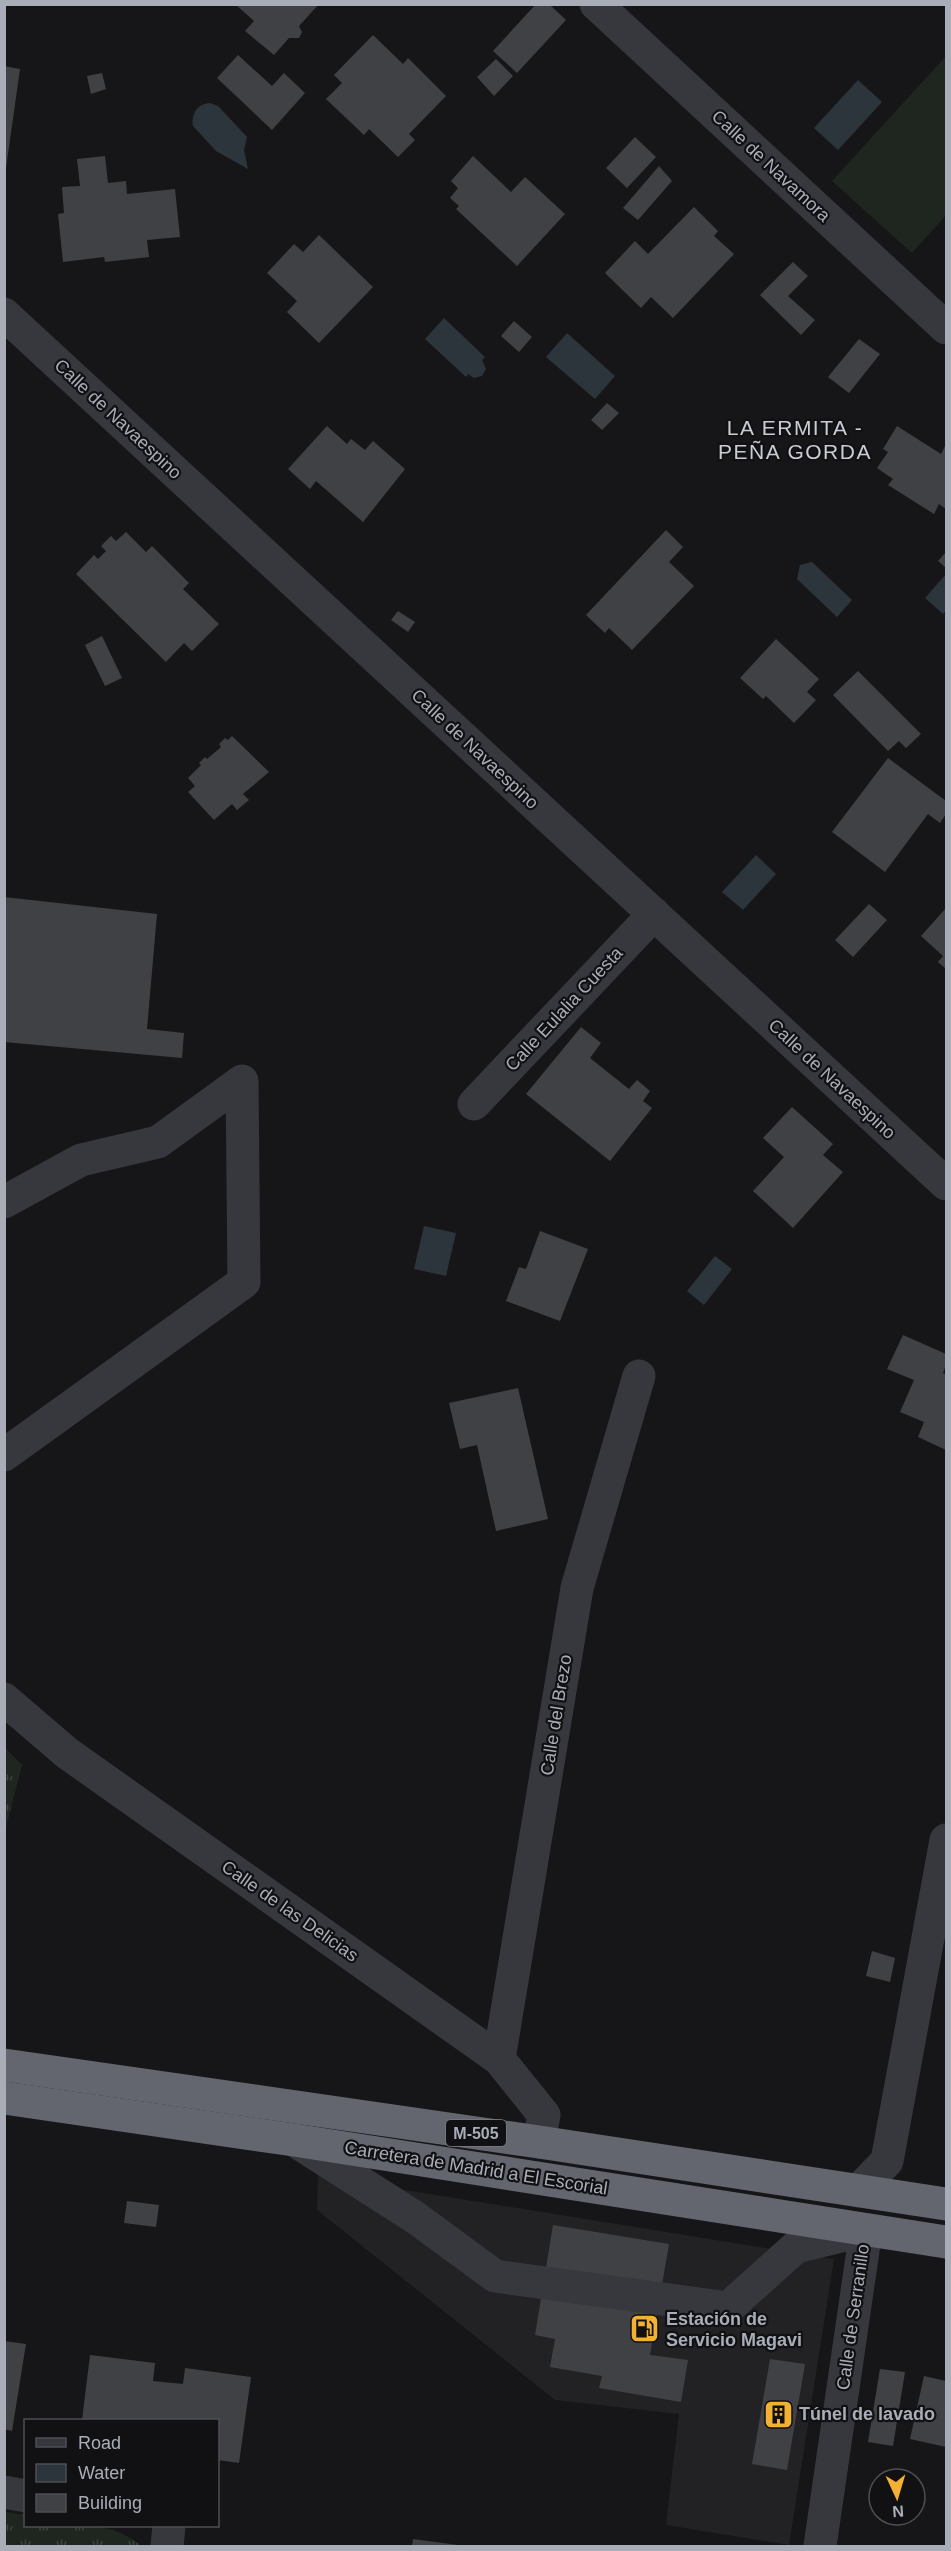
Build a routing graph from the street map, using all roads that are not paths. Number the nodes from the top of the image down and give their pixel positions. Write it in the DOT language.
graph roads {
  1 [pos="597,4"];
  2 [pos="4,314"];
  3 [pos="946,328"];
  4 [pos="654,914"];
  5 [pos="474,1104"];
  6 [pos="946,1184"];
  7 [pos="4,1203"];
  8 [pos="639,1376"];
  9 [pos="4,1455"];
  10 [pos="4,1699"];
  11 [pos="946,1840"];
  12 [pos="500,2059"];
  13 [pos="4,2065"];
  14 [pos="4,2098"];
  15 [pos="294,2140"];
  16 [pos="539,2142"];
  17 [pos="858,2191"];
  18 [pos="946,2204"];
  19 [pos="866,2230"];
  20 [pos="946,2242"];
  21 [pos="4,2492"];
  22 [pos="24,2496"];
  23 [pos="169,2527"];
  24 [pos="166,2547"];
  25 [pos="820,2547"];
  1 -- 3 [label="street, Calle de Navamora"];
  2 -- 4 [label="street, Calle de Navaespino"];
  4 -- 5 [label="street, Calle Eulalia Cuesta"];
  4 -- 6 [label="street, Calle de Navaespino"];
  7 -- 9 [label="street"];
  8 -- 12 [label="street, Calle del Brezo"];
  10 -- 12 [label="street, Calle de las Delicias"];
  11 -- 17 [label="street"];
  12 -- 16 [label="street, Calle de las Delicias"];
  13 -- 16 [label="highway, Carretera de Madrid a El Escorial / M-505"];
  14 -- 15 [label="highway, Carretera de Madrid a El Escorial / M-505"];
  15 -- 19 [label="highway, Carretera de Madrid a El Escorial / M-505"];
  15 -- 19 [label="street"];
  16 -- 17 [label="highway, Carretera de Madrid a El Escorial / M-505"];
  17 -- 18 [label="highway, Carretera de Madrid a El Escorial / M-505"];
  19 -- 20 [label="highway, Carretera de Madrid a El Escorial / M-505"];
  19 -- 25 [label="street, Calle de Serranillo"];
  21 -- 22 [label="street"];
  23 -- 24 [label="street"];
}
